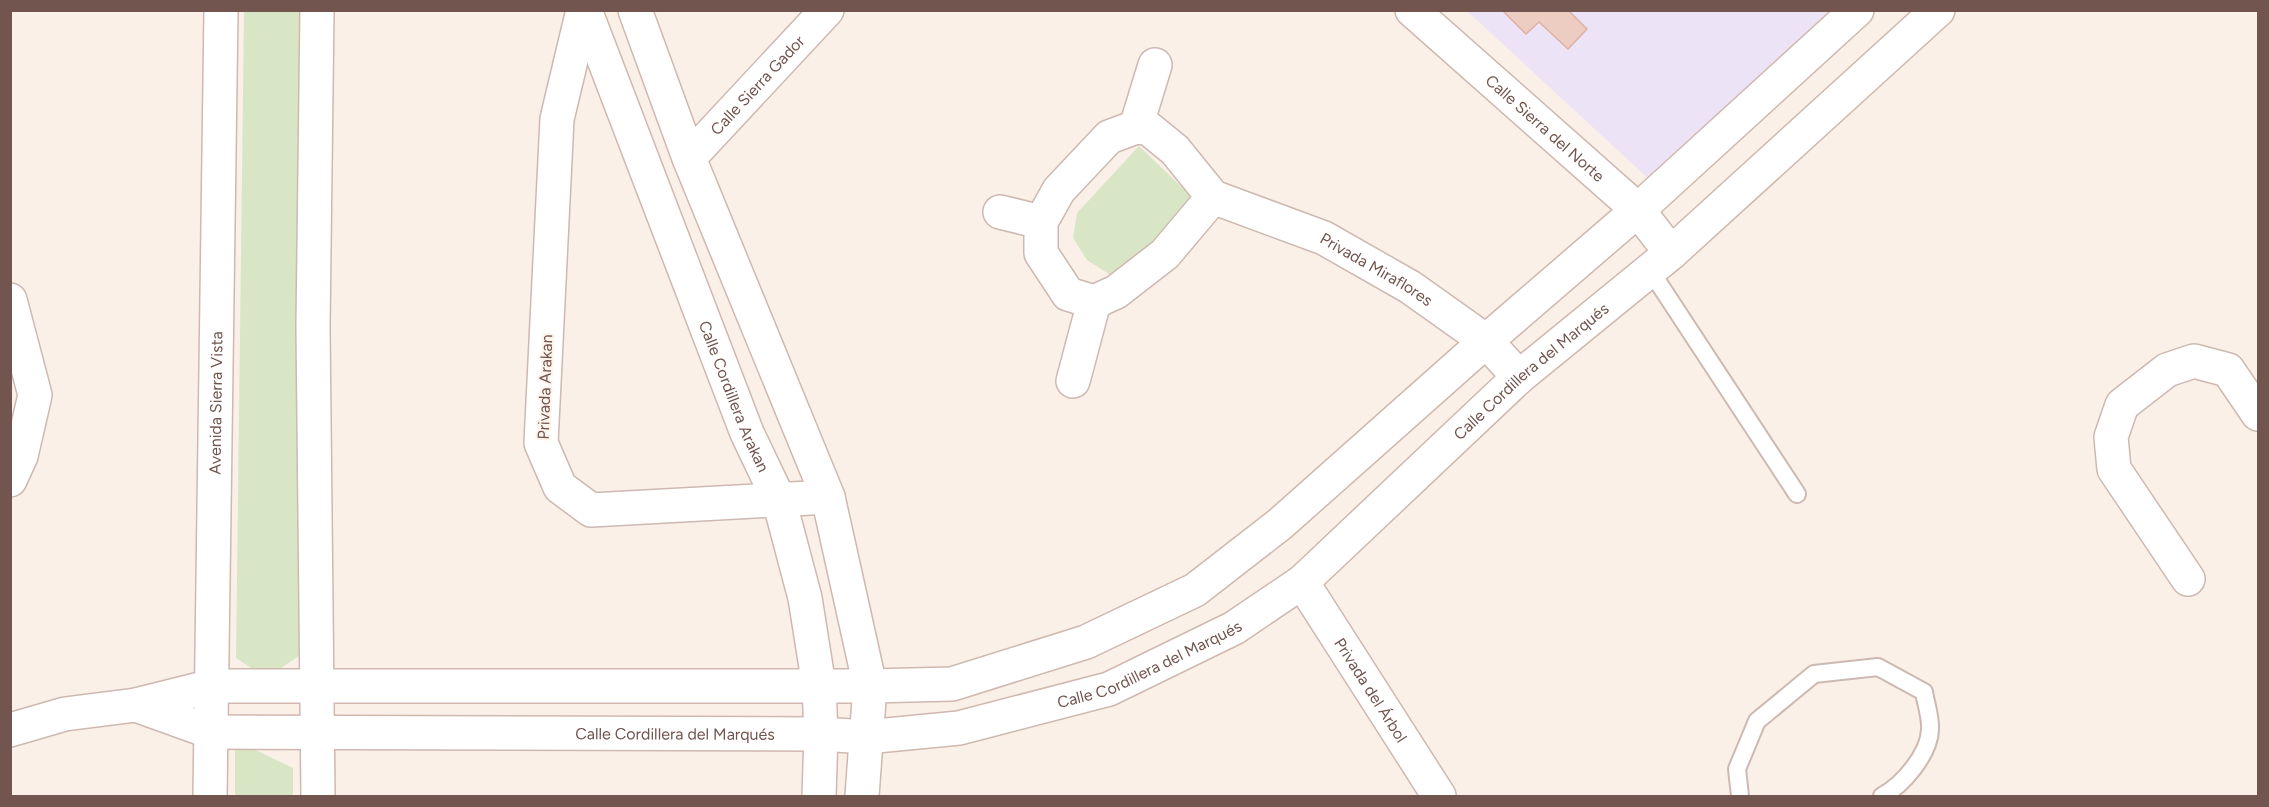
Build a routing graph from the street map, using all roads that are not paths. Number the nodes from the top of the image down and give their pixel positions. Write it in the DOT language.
graph roads {
  1 [pos="221,10"];
  2 [pos="316,10"];
  3 [pos="584,10"];
  4 [pos="635,10"];
  5 [pos="827,10"];
  6 [pos="1412,10"];
  7 [pos="1857,10"];
  8 [pos="1938,10"];
  9 [pos="1155,65"];
  10 [pos="1136,127"];
  11 [pos="689,158"];
  12 [pos="1213,197"];
  13 [pos="1638,210"];
  14 [pos="1000,212"];
  15 [pos="1041,222"];
  16 [pos="1660,262"];
  17 [pos="10,300"];
  18 [pos="1094,302"];
  19 [pos="1486,340"];
  20 [pos="1519,377"];
  21 [pos="1073,381"];
  22 [pos="2259,414"];
  23 [pos="10,480"];
  24 [pos="1797,494"];
  25 [pos="828,497"];
  26 [pos="779,500"];
  27 [pos="2188,579"];
  28 [pos="1302,582"];
  29 [pos="212,686"];
  30 [pos="318,686"];
  31 [pos="819,686"];
  32 [pos="870,687"];
  33 [pos="136,705"];
  34 [pos="10,730"];
  35 [pos="211,732"];
  36 [pos="318,732"];
  37 [pos="822,734"];
  38 [pos="866,737"];
  39 [pos="1888,795"];
  40 [pos="210,796"];
  41 [pos="318,796"];
  42 [pos="819,796"];
  43 [pos="862,796"];
  44 [pos="1439,796"];
  45 [pos="1740,796"];
  1 -- 29 [label="street, Avenida Sierra Vista"];
  2 -- 30 [label="street"];
  3 -- 26 [label="street, Calle Cordillera Arakan"];
  3 -- 26 [label="street, Privada Arakan"];
  4 -- 11 [label="street"];
  5 -- 11 [label="street, Calle Sierra Gador"];
  6 -- 13 [label="street, Calle Sierra del Norte"];
  7 -- 13 [label="street, Calle Cordillera del Marqués"];
  8 -- 16 [label="street, Calle Cordillera del Marqués"];
  9 -- 10 [label="street"];
  10 -- 12 [label="street"];
  10 -- 15 [label="street"];
  11 -- 25 [label="street"];
  12 -- 18 [label="street"];
  12 -- 19 [label="street, Privada Miraflores"];
  13 -- 16 [label="street, Calle Sierra del Norte"];
  13 -- 19 [label="street, Calle Cordillera del Marqués"];
  14 -- 15 [label="street"];
  15 -- 18 [label="street"];
  16 -- 20 [label="street, Calle Cordillera del Marqués"];
  16 -- 24 [label="lane"];
  17 -- 23 [label="street"];
  18 -- 21 [label="street"];
  19 -- 20 [label="street, Privada Miraflores"];
  19 -- 32 [label="street, Calle Cordillera del Marqués"];
  20 -- 28 [label="street, Calle Cordillera del Marqués"];
  22 -- 27 [label="street"];
  25 -- 26 [label="street, Privada Arakan"];
  25 -- 32 [label="street"];
  26 -- 31 [label="street, Calle Cordillera Arakan"];
  28 -- 38 [label="street, Calle Cordillera del Marqués"];
  28 -- 44 [label="street, Privada del Árbol"];
  29 -- 30 [label="street, Calle Cordillera del Marqués"];
  29 -- 33 [label="street, Calle Cordillera del Marqués"];
  29 -- 35 [label="street, Avenida Sierra Vista"];
  30 -- 31 [label="street, Calle Cordillera del Marqués"];
  30 -- 36 [label="street"];
  31 -- 32 [label="street, Calle Cordillera del Marqués"];
  31 -- 37 [label="street, Calle Cordillera Arakan"];
  32 -- 38 [label="street"];
  33 -- 34 [label="street, Calle Cordillera del Marqués"];
  33 -- 35 [label="street, Calle Cordillera del Marqués"];
  35 -- 36 [label="street, Calle Cordillera del Marqués"];
  35 -- 40 [label="street, Avenida Sierra Vista"];
  36 -- 37 [label="street, Calle Cordillera del Marqués"];
  36 -- 41 [label="street"];
  37 -- 38 [label="street, Calle Cordillera del Marqués"];
  37 -- 42 [label="street, Calle Cordillera Arakan"];
  38 -- 43 [label="street"];
  39 -- 45 [label="lane"];
}
